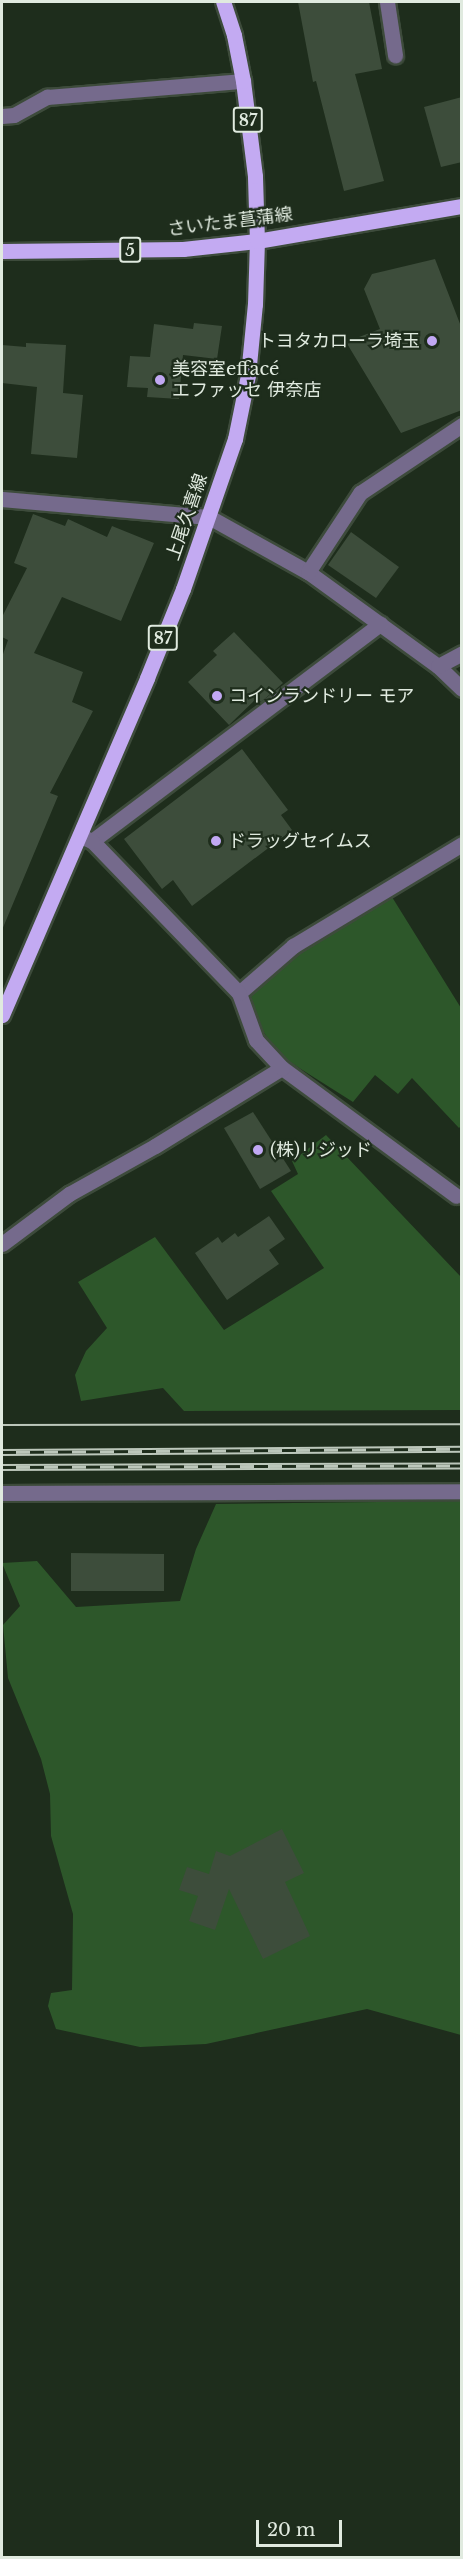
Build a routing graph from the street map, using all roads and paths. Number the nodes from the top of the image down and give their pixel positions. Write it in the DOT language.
graph roads {
  1 [pos="223,2"];
  2 [pos="387,2"];
  3 [pos="396,55"];
  4 [pos="243,81"];
  5 [pos="2,116"];
  6 [pos="462,206"];
  7 [pos="257,241"];
  8 [pos="2,251"];
  9 [pos="462,425"];
  10 [pos="2,499"];
  11 [pos="209,517"];
  12 [pos="308,572"];
  13 [pos="380,624"];
  14 [pos="462,653"];
  15 [pos="438,666"];
  16 [pos="462,689"];
  17 [pos="86,838"];
  18 [pos="462,844"];
  19 [pos="239,993"];
  20 [pos="2,1015"];
  21 [pos="282,1068"];
  22 [pos="456,1196"];
  23 [pos="2,1244"];
  24 [pos="462,1491"];
  25 [pos="2,1493"];
  1 -- 4 [label="main road, 上尾久喜線 / 87"];
  2 -- 3 [label="street"];
  4 -- 5 [label="street"];
  4 -- 7 [label="main road, 上尾久喜線 / 87"];
  6 -- 7 [label="main road, さいたま菖蒲線 / 5"];
  7 -- 8 [label="main road, さいたま菖蒲線 / 5"];
  7 -- 11 [label="main road, 上尾久喜線 / 87"];
  9 -- 12 [label="street"];
  10 -- 11 [label="street"];
  11 -- 12 [label="street"];
  11 -- 17 [label="main road, 上尾久喜線 / 87"];
  12 -- 13 [label="street"];
  13 -- 15 [label="street"];
  13 -- 17 [label="street"];
  14 -- 15 [label="street"];
  15 -- 16 [label="street"];
  17 -- 19 [label="street"];
  17 -- 20 [label="main road, 上尾久喜線 / 87"];
  18 -- 19 [label="street"];
  19 -- 21 [label="street"];
  21 -- 22 [label="street"];
  21 -- 23 [label="street"];
  24 -- 25 [label="street"];
}
